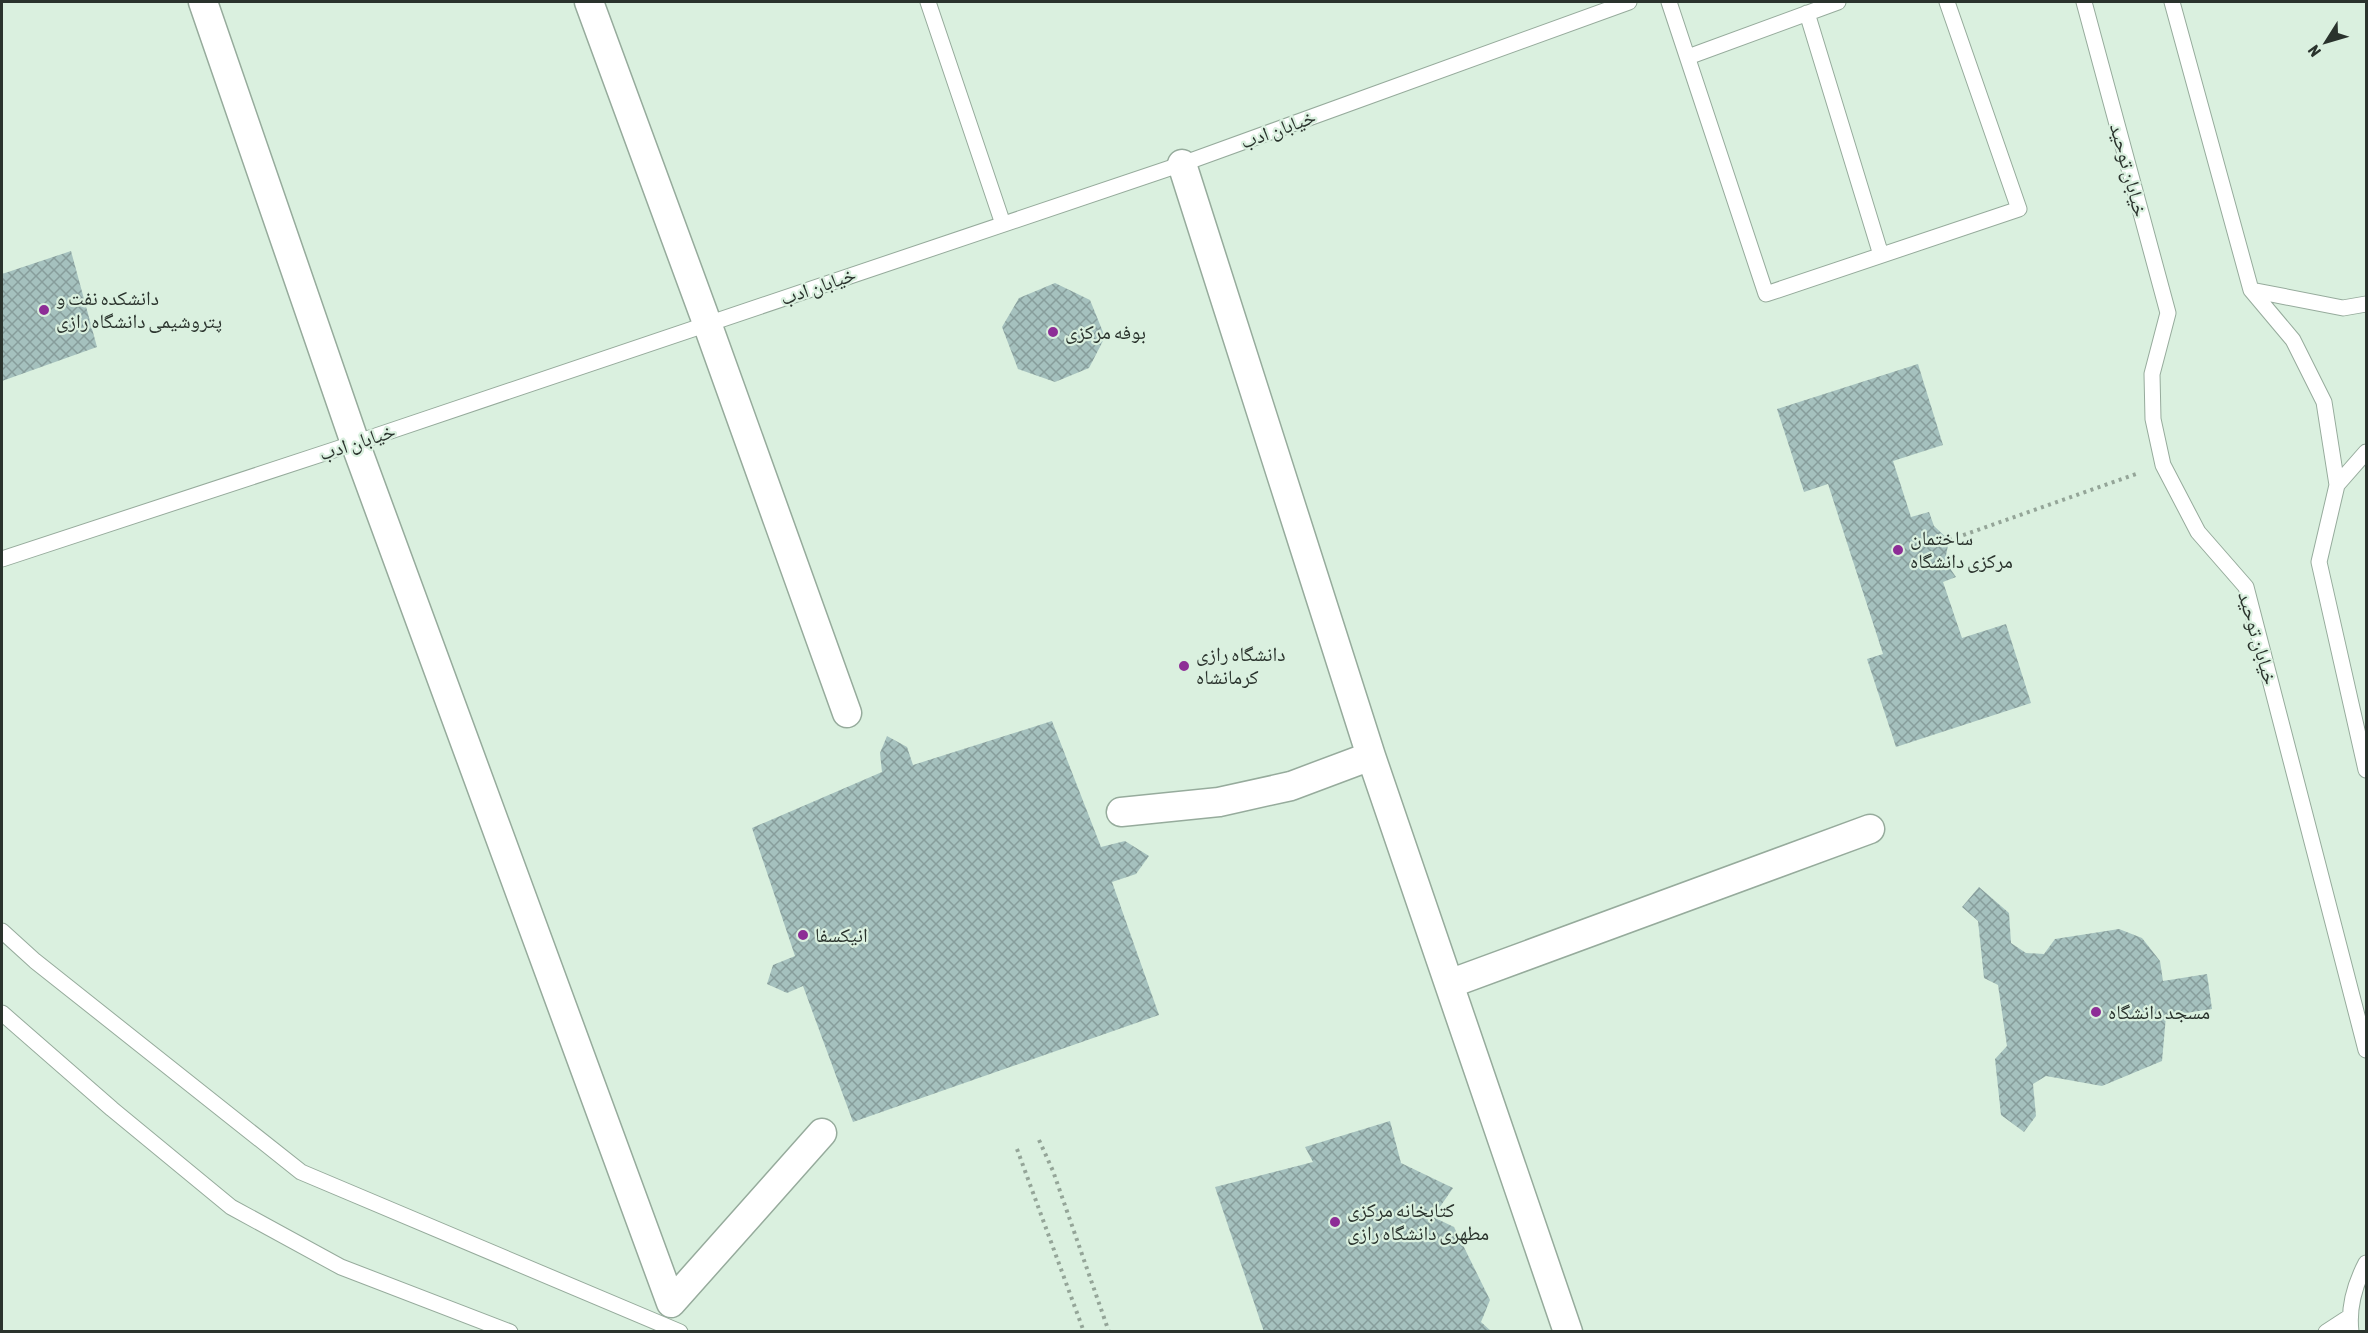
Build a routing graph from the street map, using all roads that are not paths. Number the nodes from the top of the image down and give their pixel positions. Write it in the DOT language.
graph roads {
  1 [pos="203,2"];
  2 [pos="589,2"];
  3 [pos="928,2"];
  4 [pos="1629,2"];
  5 [pos="1670,2"];
  6 [pos="1838,2"];
  7 [pos="1947,2"];
  8 [pos="2084,2"];
  9 [pos="2172,2"];
  10 [pos="1807,13"];
  11 [pos="1688,57"];
  12 [pos="1182,164"];
  13 [pos="1003,224"];
  14 [pos="1881,255"];
  15 [pos="2251,290"];
  16 [pos="2367,304"];
  17 [pos="708,323"];
  18 [pos="355,443"];
  19 [pos="2367,452"];
  20 [pos="2337,484"];
  21 [pos="2,559"];
  22 [pos="847,713"];
  23 [pos="1371,756"];
  24 [pos="2367,770"];
  25 [pos="1121,813"];
  26 [pos="1870,829"];
  27 [pos="2,932"];
  28 [pos="1449,984"];
  29 [pos="2,1013"];
  30 [pos="2367,1050"];
  31 [pos="822,1133"];
  32 [pos="2367,1263"];
  33 [pos="2350,1324"];
  34 [pos="510,1332"];
  35 [pos="680,1332"];
  36 [pos="1568,1332"];
  37 [pos="2326,1332"];
  1 -- 18 [label="street"];
  2 -- 17 [label="street"];
  3 -- 13 [label="lane"];
  4 -- 12 [label="lane, خیابان ادب"];
  5 -- 11 [label="lane"];
  6 -- 10 [label="lane"];
  7 -- 14 [label="lane"];
  8 -- 30 [label="lane, خیابان توحید"];
  9 -- 15 [label="lane"];
  10 -- 11 [label="lane"];
  10 -- 14 [label="lane"];
  11 -- 14 [label="lane"];
  12 -- 13 [label="lane, خیابان ادب"];
  12 -- 23 [label="street"];
  13 -- 17 [label="lane, خیابان ادب"];
  15 -- 16 [label="lane"];
  15 -- 20 [label="lane"];
  17 -- 18 [label="lane, خیابان ادب"];
  17 -- 22 [label="street"];
  18 -- 21 [label="lane, خیابان ادب"];
  18 -- 31 [label="street"];
  19 -- 20 [label="lane"];
  20 -- 24 [label="lane"];
  23 -- 25 [label="street"];
  23 -- 28 [label="street"];
  26 -- 28 [label="street"];
  27 -- 35 [label="lane"];
  28 -- 36 [label="street"];
  29 -- 34 [label="lane"];
  32 -- 33 [label="lane"];
  33 -- 37 [label="lane"];
}
